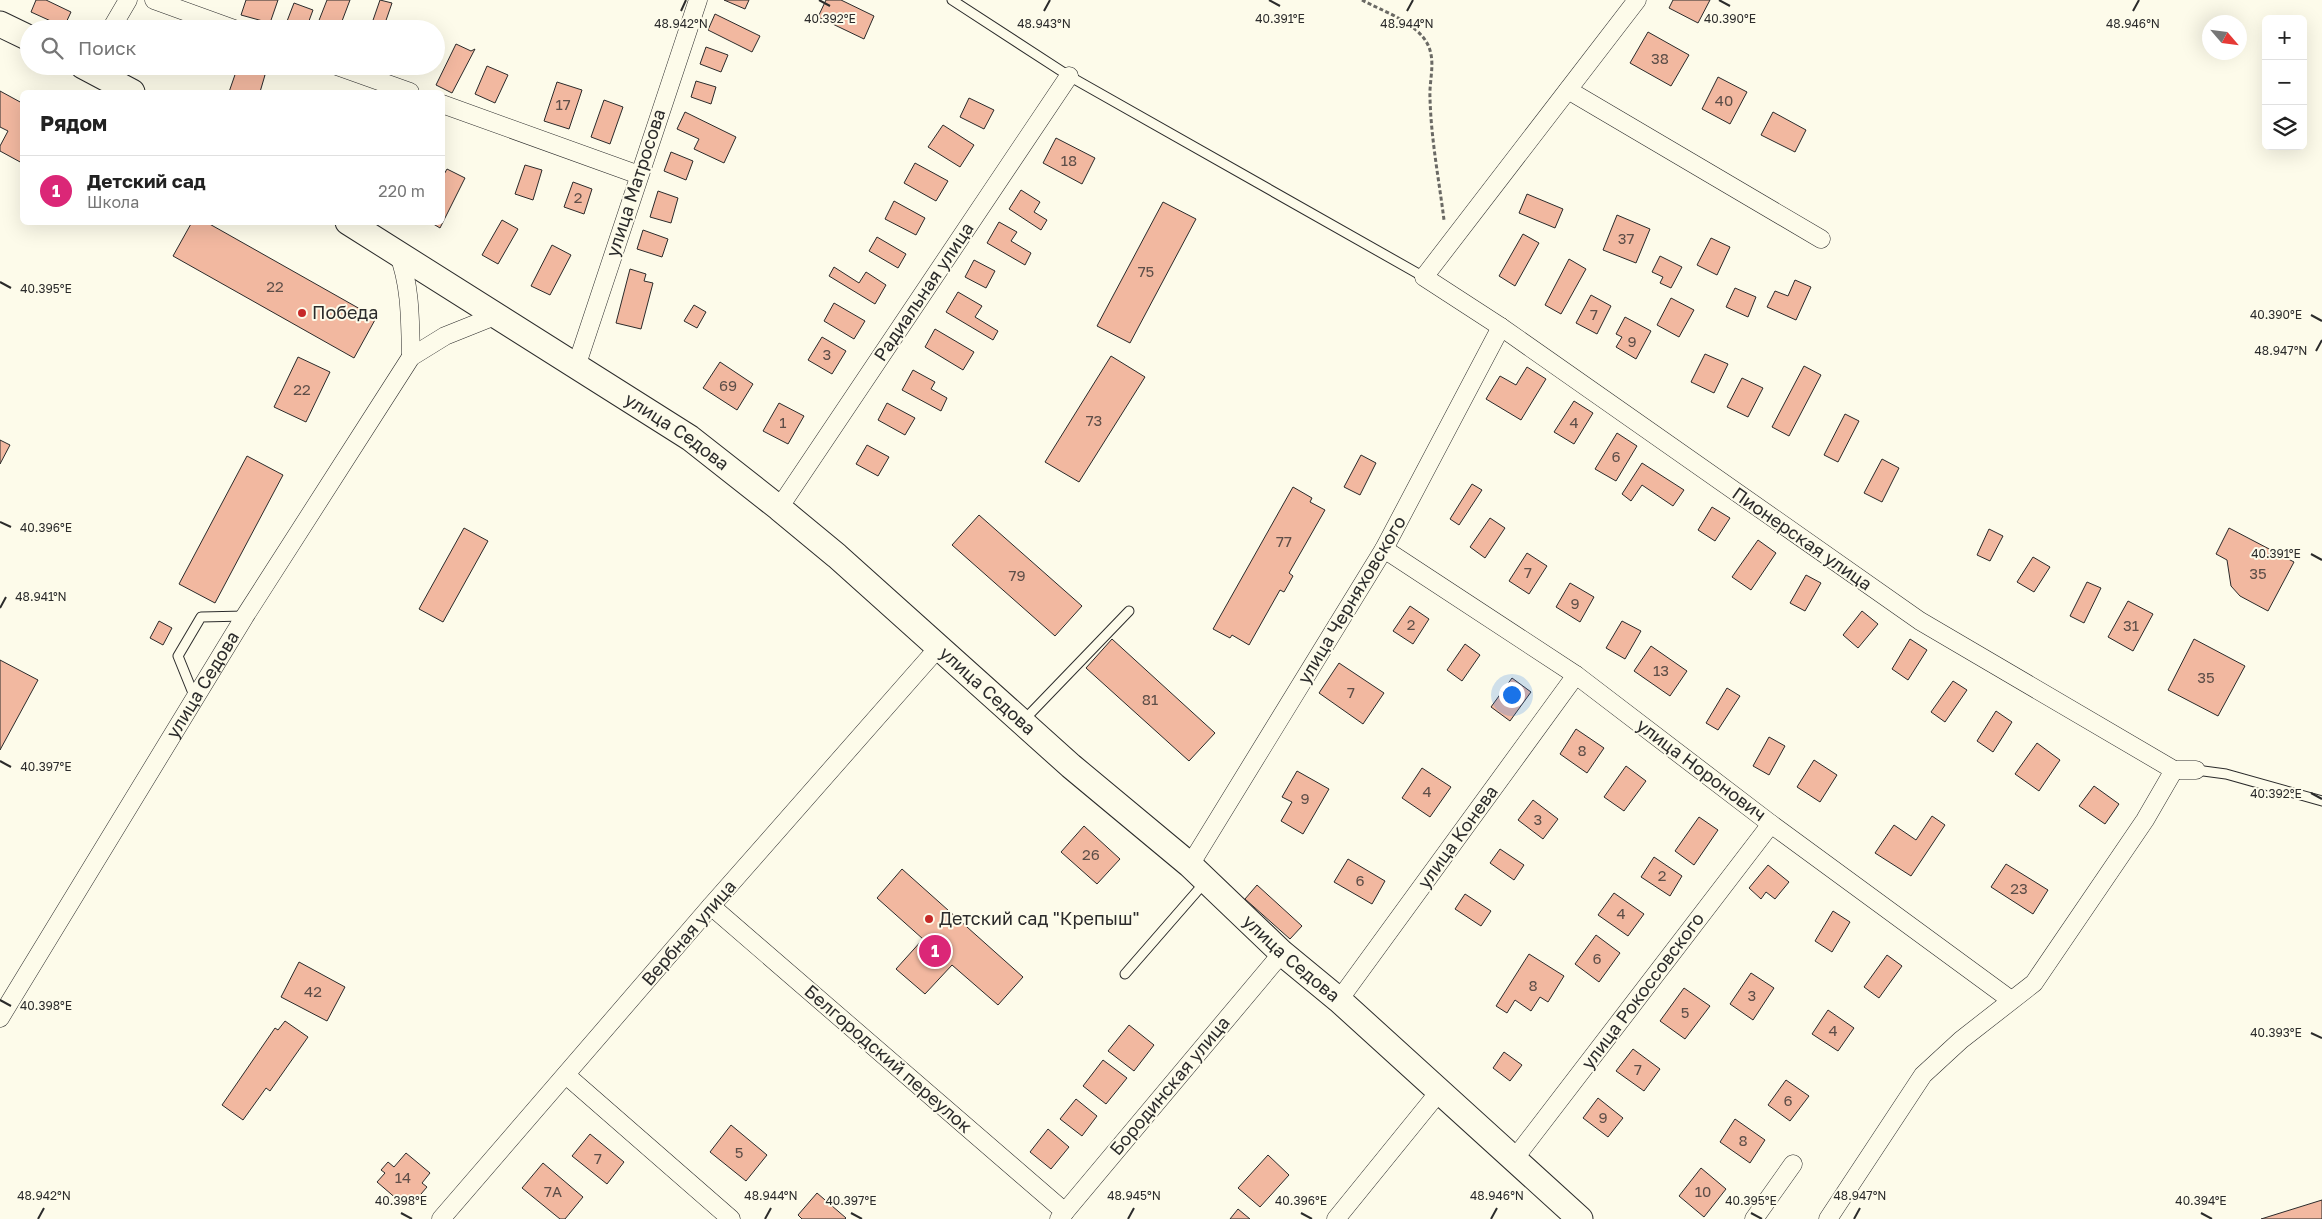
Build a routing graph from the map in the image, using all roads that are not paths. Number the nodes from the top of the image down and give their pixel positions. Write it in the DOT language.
graph roads {
  1 [pos="128,0"];
  2 [pos="154,0"];
  3 [pos="698,0"];
  4 [pos="952,0"];
  5 [pos="1637,0"];
  6 [pos="117,20"];
  7 [pos="209,20"];
  8 [pos="0,24"];
  9 [pos="20,34"];
  10 [pos="101,75"];
  11 [pos="362,75"];
  12 [pos="1069,76"];
  13 [pos="128,90"];
  14 [pos="404,90"];
  15 [pos="1568,90"];
  16 [pos="445,105"];
  17 [pos="638,175"];
  18 [pos="353,225"];
  19 [pos="1821,239"];
  20 [pos="398,254"];
  21 [pos="1424,277"];
  22 [pos="495,316"];
  23 [pos="1501,328"];
  24 [pos="412,357"];
  25 [pos="576,367"];
  26 [pos="779,508"];
  27 [pos="1384,550"];
  28 [pos="1129,611"];
  29 [pos="245,616"];
  30 [pos="938,648"];
  31 [pos="1576,675"];
  32 [pos="195,699"];
  33 [pos="1022,722"];
  34 [pos="2174,770"];
  35 [pos="2196,770"];
  36 [pos="2322,801"];
  37 [pos="1772,824"];
  38 [pos="1198,873"];
  39 [pos="711,906"];
  40 [pos="1282,953"];
  41 [pos="1125,974"];
  42 [pos="1339,1000"];
  43 [pos="2011,1000"];
  44 [pos="0,1018"];
  45 [pos="566,1075"];
  46 [pos="1439,1092"];
  47 [pos="1515,1158"];
  48 [pos="1793,1164"];
  49 [pos="1062,1216"];
  50 [pos="442,1219"];
  51 [pos="731,1219"];
  52 [pos="1336,1219"];
  53 [pos="1580,1219"];
  54 [pos="1754,1219"];
  55 [pos="1828,1219"];
  1 -- 6 [label="street"];
  2 -- 7 [label="street"];
  3 -- 17 [label="street, улица Матросова"];
  4 -- 12 [label="lane"];
  5 -- 15 [label="street"];
  8 -- 9 [label="street"];
  10 -- 13 [label="street"];
  11 -- 14 [label="street"];
  12 -- 21 [label="lane"];
  12 -- 26 [label="street, Радиальная улица"];
  15 -- 19 [label="street"];
  15 -- 21 [label="street"];
  16 -- 17 [label="street"];
  17 -- 25 [label="street, улица Матросова"];
  18 -- 20 [label="street, улица Седова"];
  20 -- 22 [label="street, улица Седова"];
  20 -- 24 [label="street"];
  21 -- 23 [label="street, Пионерская улица"];
  22 -- 24 [label="street"];
  22 -- 25 [label="street, улица Седова"];
  23 -- 27 [label="street, улица Черняховского"];
  23 -- 34 [label="street, Пионерская улица"];
  24 -- 29 [label="street, улица Седова"];
  25 -- 26 [label="street, улица Седова"];
  26 -- 30 [label="street, улица Седова"];
  27 -- 31 [label="street, улица Норонович"];
  27 -- 38 [label="street, улица Черняховского"];
  28 -- 33 [label="lane"];
  29 -- 32 [label="street, улица Седова"];
  29 -- 32 [label="lane"];
  30 -- 33 [label="street, улица Седова"];
  30 -- 39 [label="street, Вербная улица"];
  31 -- 37 [label="street, улица Норонович"];
  31 -- 42 [label="street, улица Конева"];
  32 -- 44 [label="street, улица Седова"];
  33 -- 38 [label="street, улица Седова"];
  34 -- 35 [label="street"];
  34 -- 43 [label="street"];
  35 -- 36 [label="lane"];
  37 -- 43 [label="street, улица Норонович"];
  37 -- 47 [label="street, улица Рокоссовского"];
  38 -- 40 [label="street, улица Седова"];
  38 -- 41 [label="lane"];
  39 -- 45 [label="street, Вербная улица"];
  39 -- 49 [label="street, Белгородский переулок"];
  40 -- 42 [label="street, улица Седова"];
  40 -- 49 [label="street, Бородинская улица"];
  42 -- 46 [label="street, улица Седова"];
  43 -- 55 [label="street"];
  45 -- 50 [label="street, Вербная улица"];
  45 -- 51 [label="street"];
  46 -- 47 [label="street, улица Седова"];
  46 -- 52 [label="street"];
  47 -- 53 [label="street, улица Седова"];
  48 -- 54 [label="street"];
}
